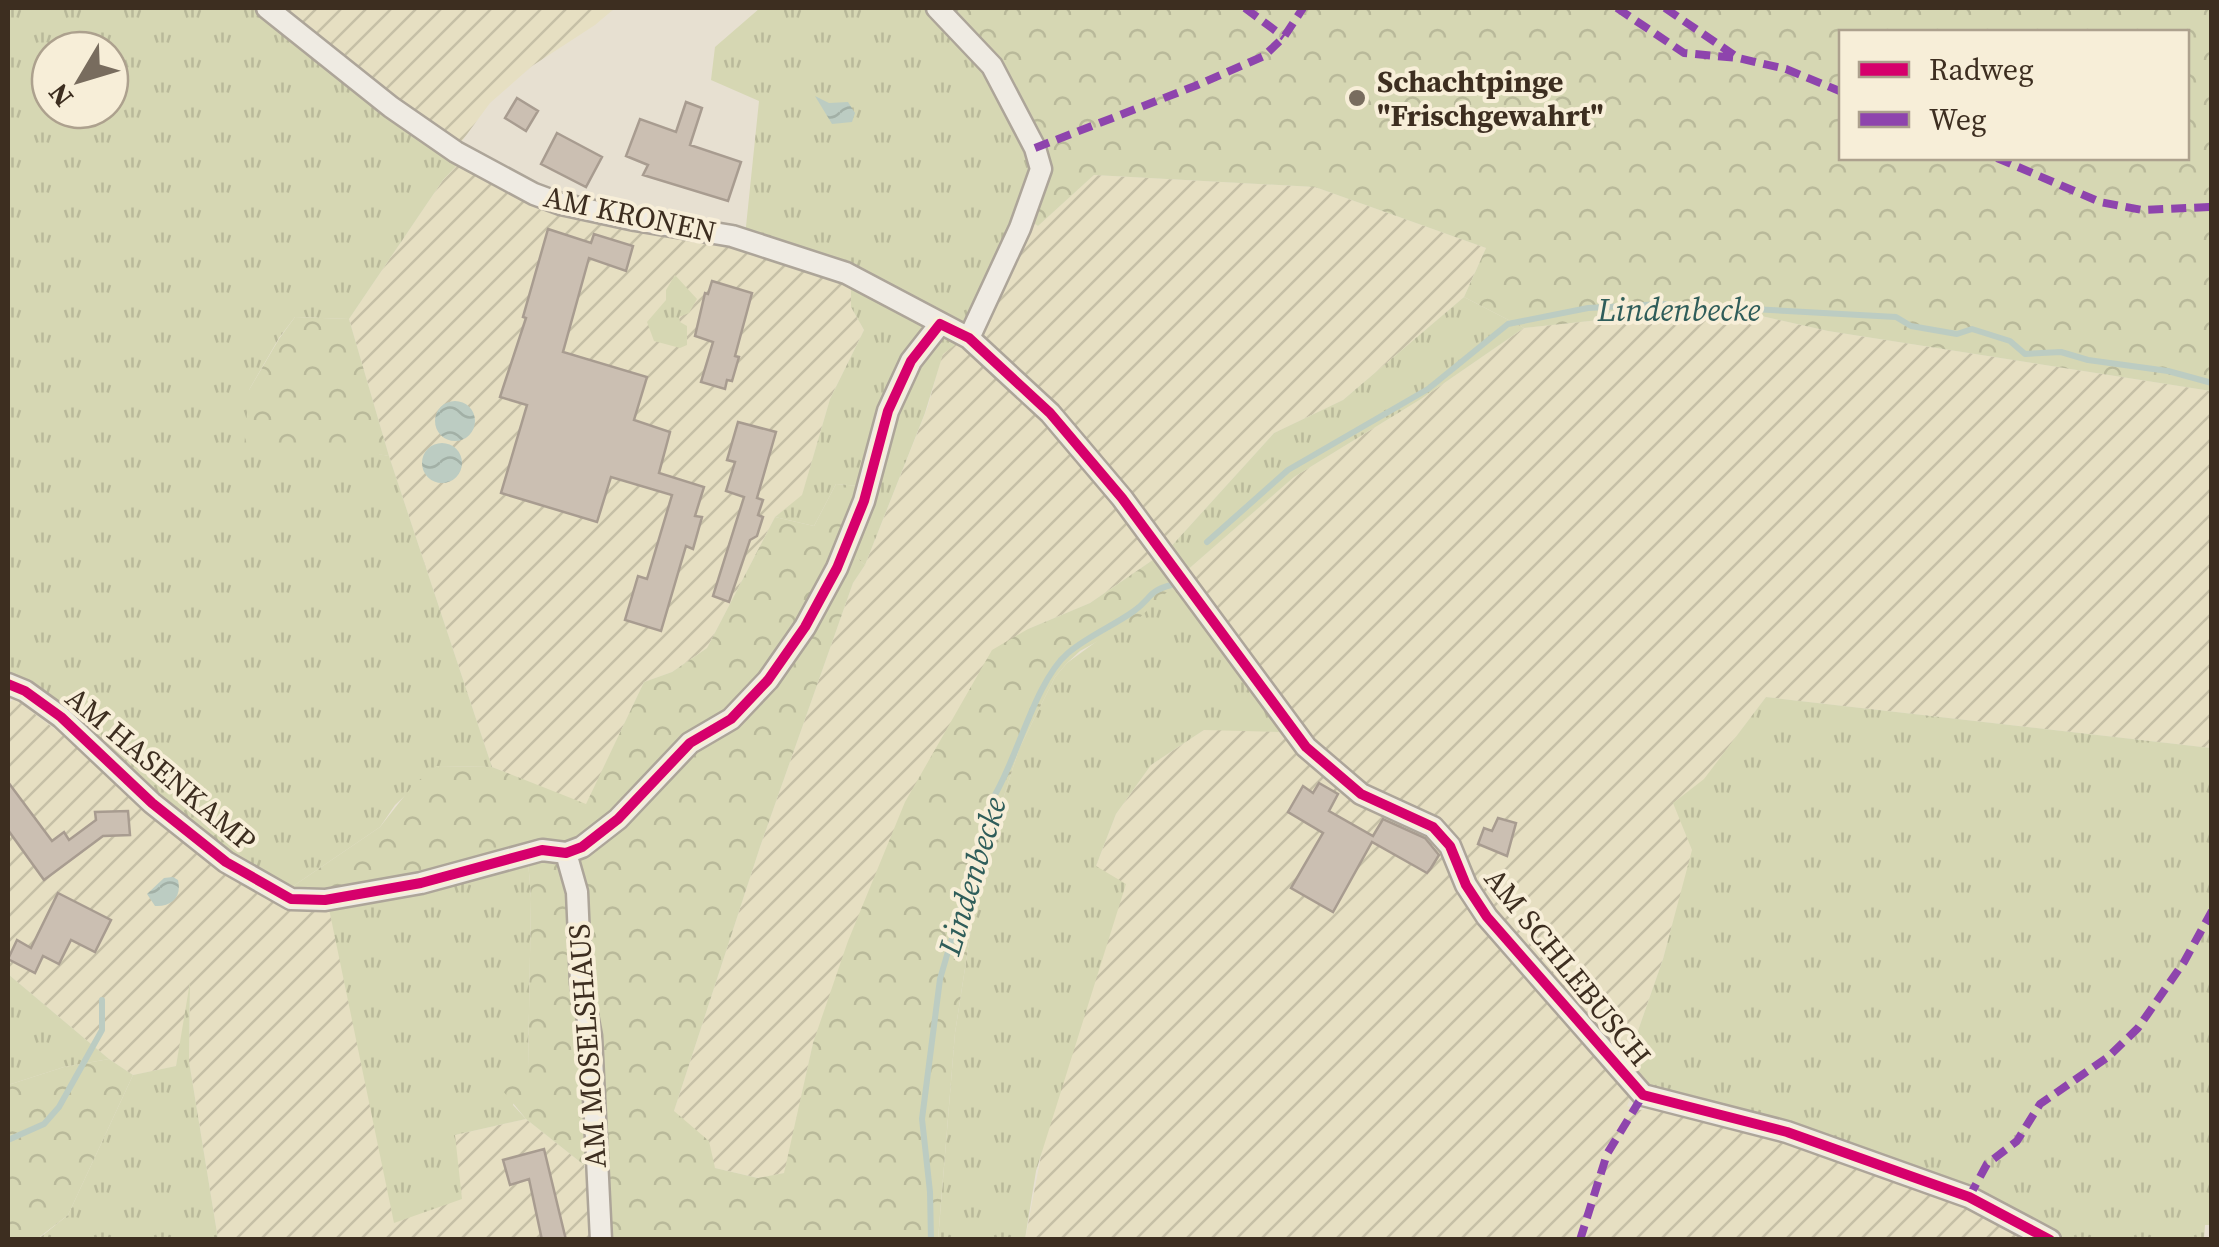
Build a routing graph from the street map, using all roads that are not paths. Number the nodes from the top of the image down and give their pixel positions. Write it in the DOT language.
graph roads {
  1 [pos="267,8"];
  2 [pos="937,8"];
  3 [pos="940,324"];
  4 [pos="969,338"];
  5 [pos="8,684"];
  6 [pos="566,854"];
  7 [pos="601,1240"];
  8 [pos="2050,1240"];
  1 -- 3 [label="street, AM KRONEN"];
  2 -- 4 [label="street"];
  3 -- 4 [label="street, AM KRONEN"];
  3 -- 6 [label="street, AM HASENKAMP"];
  4 -- 8 [label="street, AM SCHLEBUSCH"];
  5 -- 6 [label="street, AM HASENKAMP"];
  6 -- 7 [label="street, AM MOSELSHAUS"];
}
